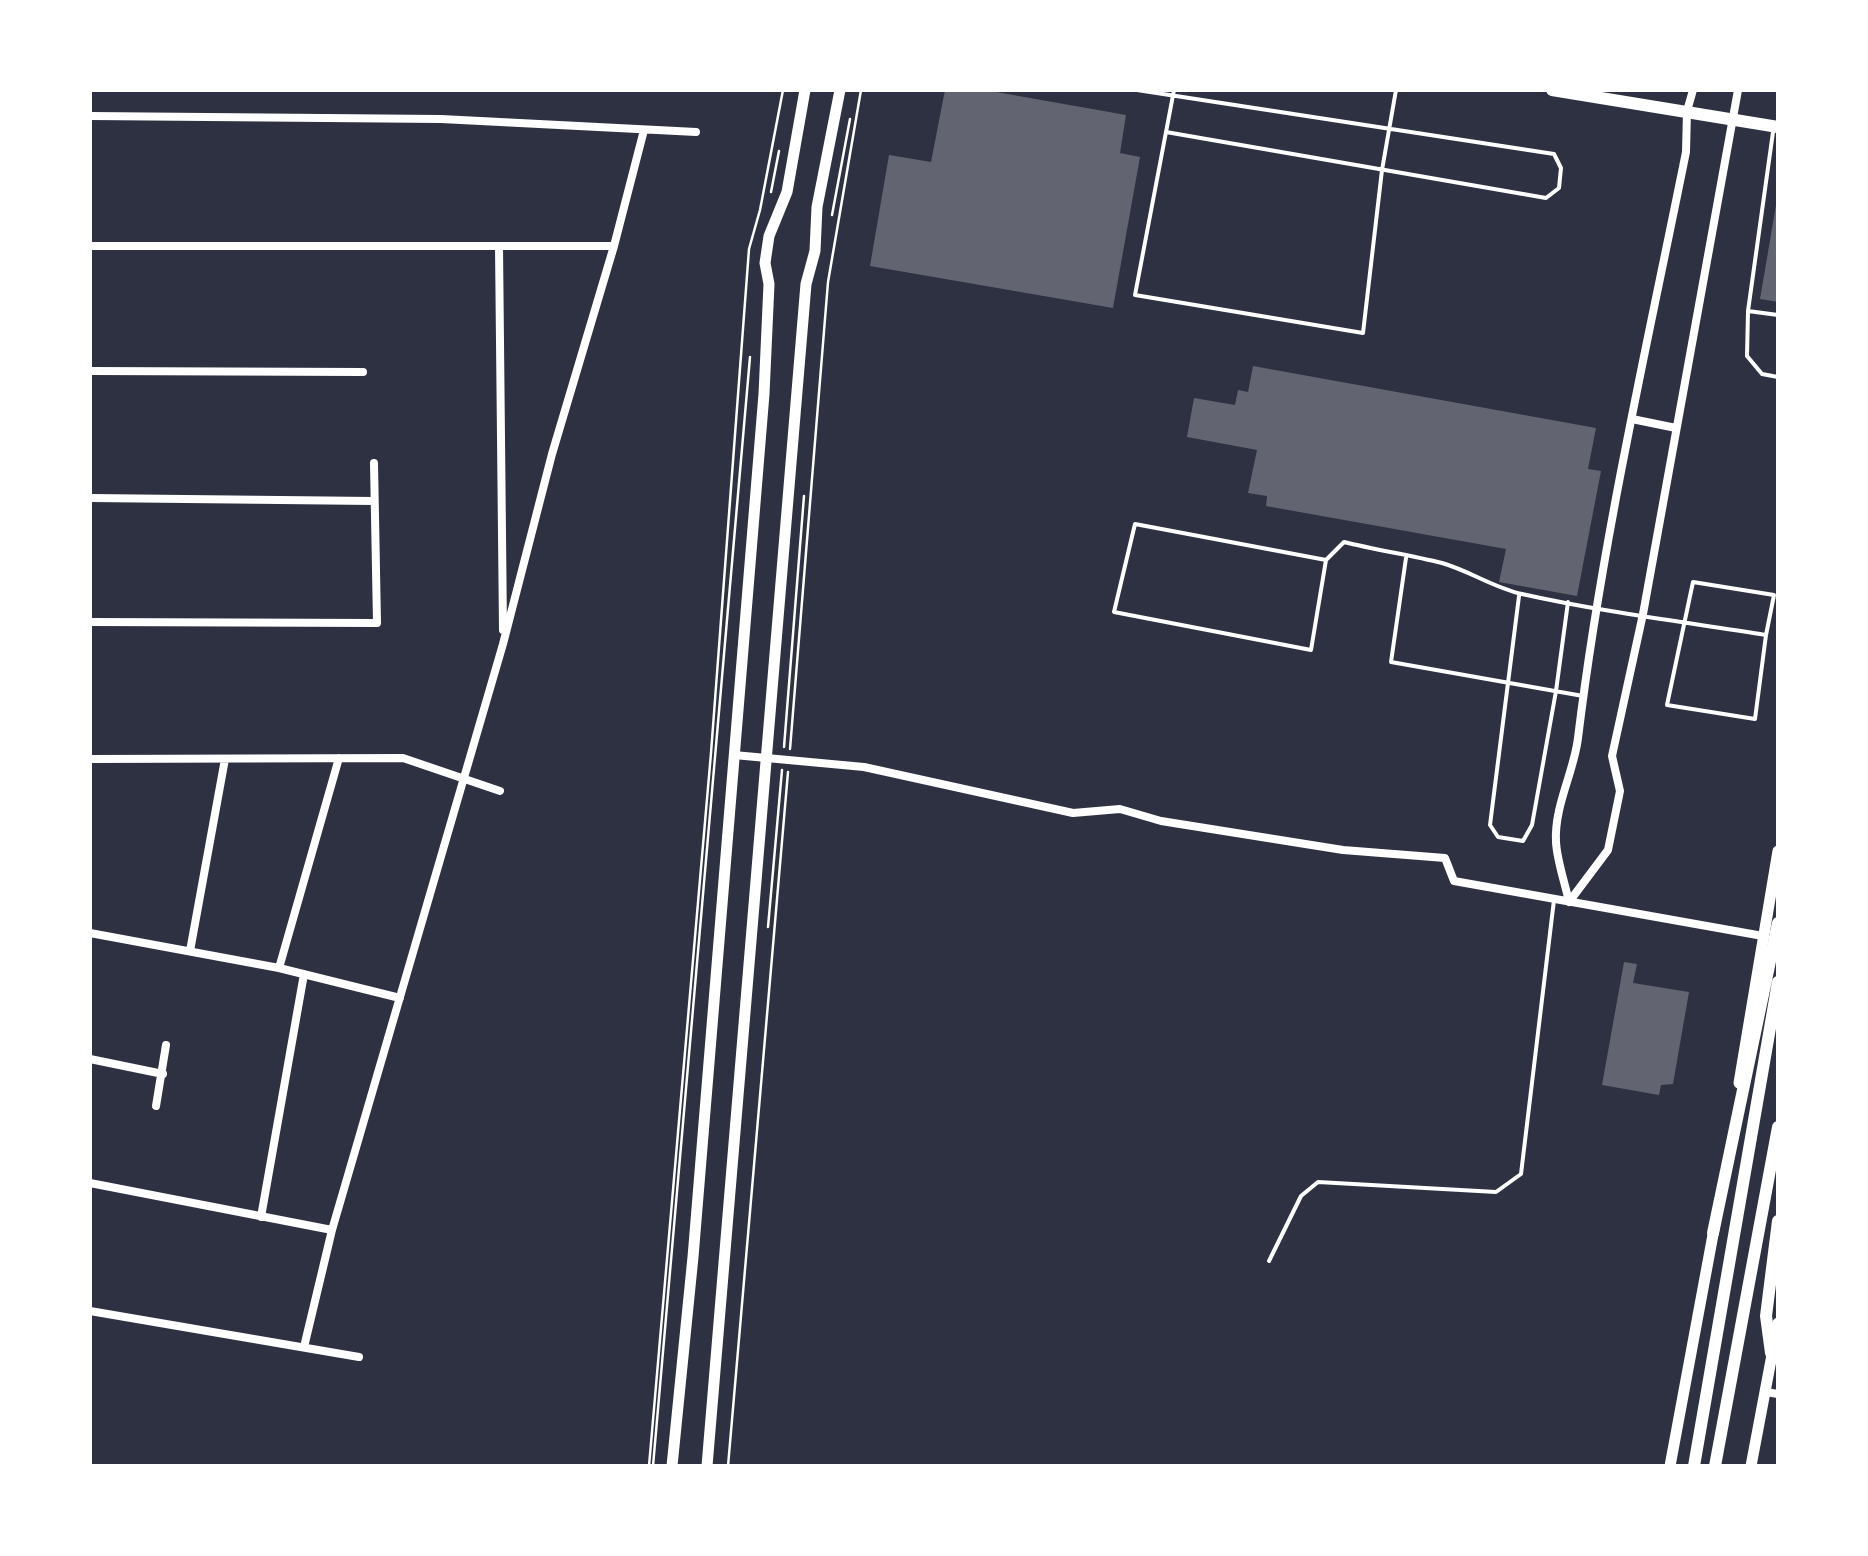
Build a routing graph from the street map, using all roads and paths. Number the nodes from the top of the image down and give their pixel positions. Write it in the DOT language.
graph roads {
  1 [pos="783,90"];
  2 [pos="790,90"];
  3 [pos="806,90"];
  4 [pos="840,90"];
  5 [pos="856,90"];
  6 [pos="862,90"];
  7 [pos="1137,90"];
  8 [pos="1396,90"];
  9 [pos="1552,90"];
  10 [pos="1693,90"];
  11 [pos="1738,90"];
  12 [pos="1173,93"];
  13 [pos="1687,111"];
  14 [pos="90,116"];
  15 [pos="1732,119"];
  16 [pos="1776,127"];
  17 [pos="1390,128"];
  18 [pos="644,130"];
  19 [pos="696,132"];
  20 [pos="1166,132"];
  21 [pos="1382,170"];
  22 [pos="830,228"];
  23 [pos="90,246"];
  24 [pos="498,246"];
  25 [pos="614,246"];
  26 [pos="754,272"];
  27 [pos="820,294"];
  28 [pos="1748,311"];
  29 [pos="1778,315"];
  30 [pos="751,346"];
  31 [pos="90,372"];
  32 [pos="363,372"];
  33 [pos="1778,377"];
  34 [pos="1632,420"];
  35 [pos="1676,428"];
  36 [pos="374,463"];
  37 [pos="90,498"];
  38 [pos="374,501"];
  39 [pos="1406,556"];
  40 [pos="1326,560"];
  41 [pos="1519,594"];
  42 [pos="1568,602"];
  43 [pos="1598,609"];
  44 [pos="1643,614"];
  45 [pos="90,622"];
  46 [pos="1684,622"];
  47 [pos="1766,635"];
  48 [pos="503,644"];
  49 [pos="1509,682"];
  50 [pos="1556,691"];
  51 [pos="1584,696"];
  52 [pos="734,755"];
  53 [pos="766,756"];
  54 [pos="339,758"];
  55 [pos="786,758"];
  56 [pos="226,759"];
  57 [pos="90,760"];
  58 [pos="465,780"];
  59 [pos="500,791"];
  60 [pos="1778,852"];
  61 [pos="1554,899"];
  62 [pos="1569,902"];
  63 [pos="1778,922"];
  64 [pos="90,933"];
  65 [pos="1763,936"];
  66 [pos="190,952"];
  67 [pos="278,968"];
  68 [pos="304,974"];
  69 [pos="764,974"];
  70 [pos="1778,982"];
  71 [pos="400,998"];
  72 [pos="166,1045"];
  73 [pos="90,1059"];
  74 [pos="162,1074"];
  75 [pos="156,1106"];
  76 [pos="1778,1126"];
  77 [pos="90,1183"];
  78 [pos="261,1217"];
  79 [pos="1778,1221"];
  80 [pos="332,1230"];
  81 [pos="1713,1233"];
  82 [pos="1268,1260"];
  83 [pos="90,1311"];
  84 [pos="1778,1323"];
  85 [pos="304,1348"];
  86 [pos="1771,1353"];
  87 [pos="359,1357"];
  88 [pos="1772,1393"];
  89 [pos="651,1466"];
  90 [pos="672,1466"];
  91 [pos="707,1466"];
  92 [pos="728,1466"];
  93 [pos="1670,1466"];
  94 [pos="1694,1466"];
  95 [pos="1715,1466"];
  96 [pos="1751,1466"];
  1 -- 89 [label="path"];
  2 -- 26 [label="path"];
  3 -- 52 [label="main road"];
  4 -- 53 [label="main road"];
  5 -- 22 [label="path"];
  6 -- 55 [label="path"];
  7 -- 12 [label="lane"];
  8 -- 17 [label="lane"];
  9 -- 13 [label="main road"];
  10 -- 13 [label="street"];
  11 -- 15 [label="street"];
  12 -- 17 [label="lane"];
  12 -- 20 [label="lane"];
  13 -- 15 [label="main road"];
  13 -- 34 [label="street"];
  14 -- 18 [label="street"];
  15 -- 16 [label="main road"];
  15 -- 35 [label="street"];
  16 -- 28 [label="lane"];
  17 -- 21 [label="lane"];
  17 -- 21 [label="lane"];
  18 -- 19 [label="street"];
  18 -- 25 [label="street"];
  20 -- 21 [label="lane"];
  20 -- 21 [label="lane"];
  23 -- 24 [label="street"];
  24 -- 25 [label="street"];
  24 -- 48 [label="street"];
  25 -- 48 [label="street"];
  27 -- 55 [label="path"];
  28 -- 29 [label="lane"];
  28 -- 33 [label="lane"];
  30 -- 89 [label="path"];
  31 -- 32 [label="street"];
  34 -- 35 [label="street"];
  34 -- 43 [label="street"];
  35 -- 44 [label="street"];
  36 -- 38 [label="street"];
  37 -- 38 [label="street"];
  38 -- 45 [label="street"];
  39 -- 40 [label="lane"];
  39 -- 41 [label="lane"];
  39 -- 49 [label="lane"];
  40 -- 40 [label="lane"];
  41 -- 42 [label="lane"];
  41 -- 49 [label="lane"];
  42 -- 43 [label="lane"];
  42 -- 50 [label="lane"];
  43 -- 44 [label="lane"];
  43 -- 51 [label="street"];
  44 -- 46 [label="lane"];
  44 -- 62 [label="street"];
  46 -- 47 [label="lane"];
  46 -- 47 [label="lane"];
  46 -- 47 [label="lane"];
  48 -- 58 [label="street"];
  49 -- 50 [label="lane"];
  49 -- 50 [label="lane"];
  50 -- 51 [label="lane"];
  51 -- 62 [label="street"];
  52 -- 53 [label="street"];
  52 -- 90 [label="main road"];
  53 -- 55 [label="street"];
  53 -- 91 [label="main road"];
  54 -- 56 [label="street"];
  54 -- 58 [label="street"];
  54 -- 67 [label="street"];
  55 -- 61 [label="street"];
  55 -- 69 [label="path"];
  55 -- 92 [label="path"];
  56 -- 57 [label="street"];
  56 -- 66 [label="street"];
  58 -- 59 [label="street"];
  58 -- 71 [label="street"];
  60 -- 65 [label="main road"];
  61 -- 62 [label="street"];
  61 -- 82 [label="lane"];
  62 -- 65 [label="street"];
  63 -- 81 [label="main road"];
  64 -- 66 [label="street"];
  65 -- 81 [label="main road"];
  66 -- 67 [label="street"];
  67 -- 68 [label="street"];
  68 -- 71 [label="street"];
  68 -- 78 [label="street"];
  70 -- 94 [label="main road"];
  71 -- 80 [label="street"];
  72 -- 74 [label="street"];
  73 -- 74 [label="street"];
  74 -- 75 [label="street"];
  76 -- 95 [label="main road"];
  77 -- 78 [label="street"];
  78 -- 80 [label="street"];
  79 -- 86 [label="main road"];
  80 -- 85 [label="street"];
  81 -- 93 [label="main road"];
  83 -- 85 [label="street"];
  84 -- 86 [label="main road"];
  85 -- 87 [label="street"];
  86 -- 88 [label="main road"];
  88 -- 96 [label="main road"];
}
